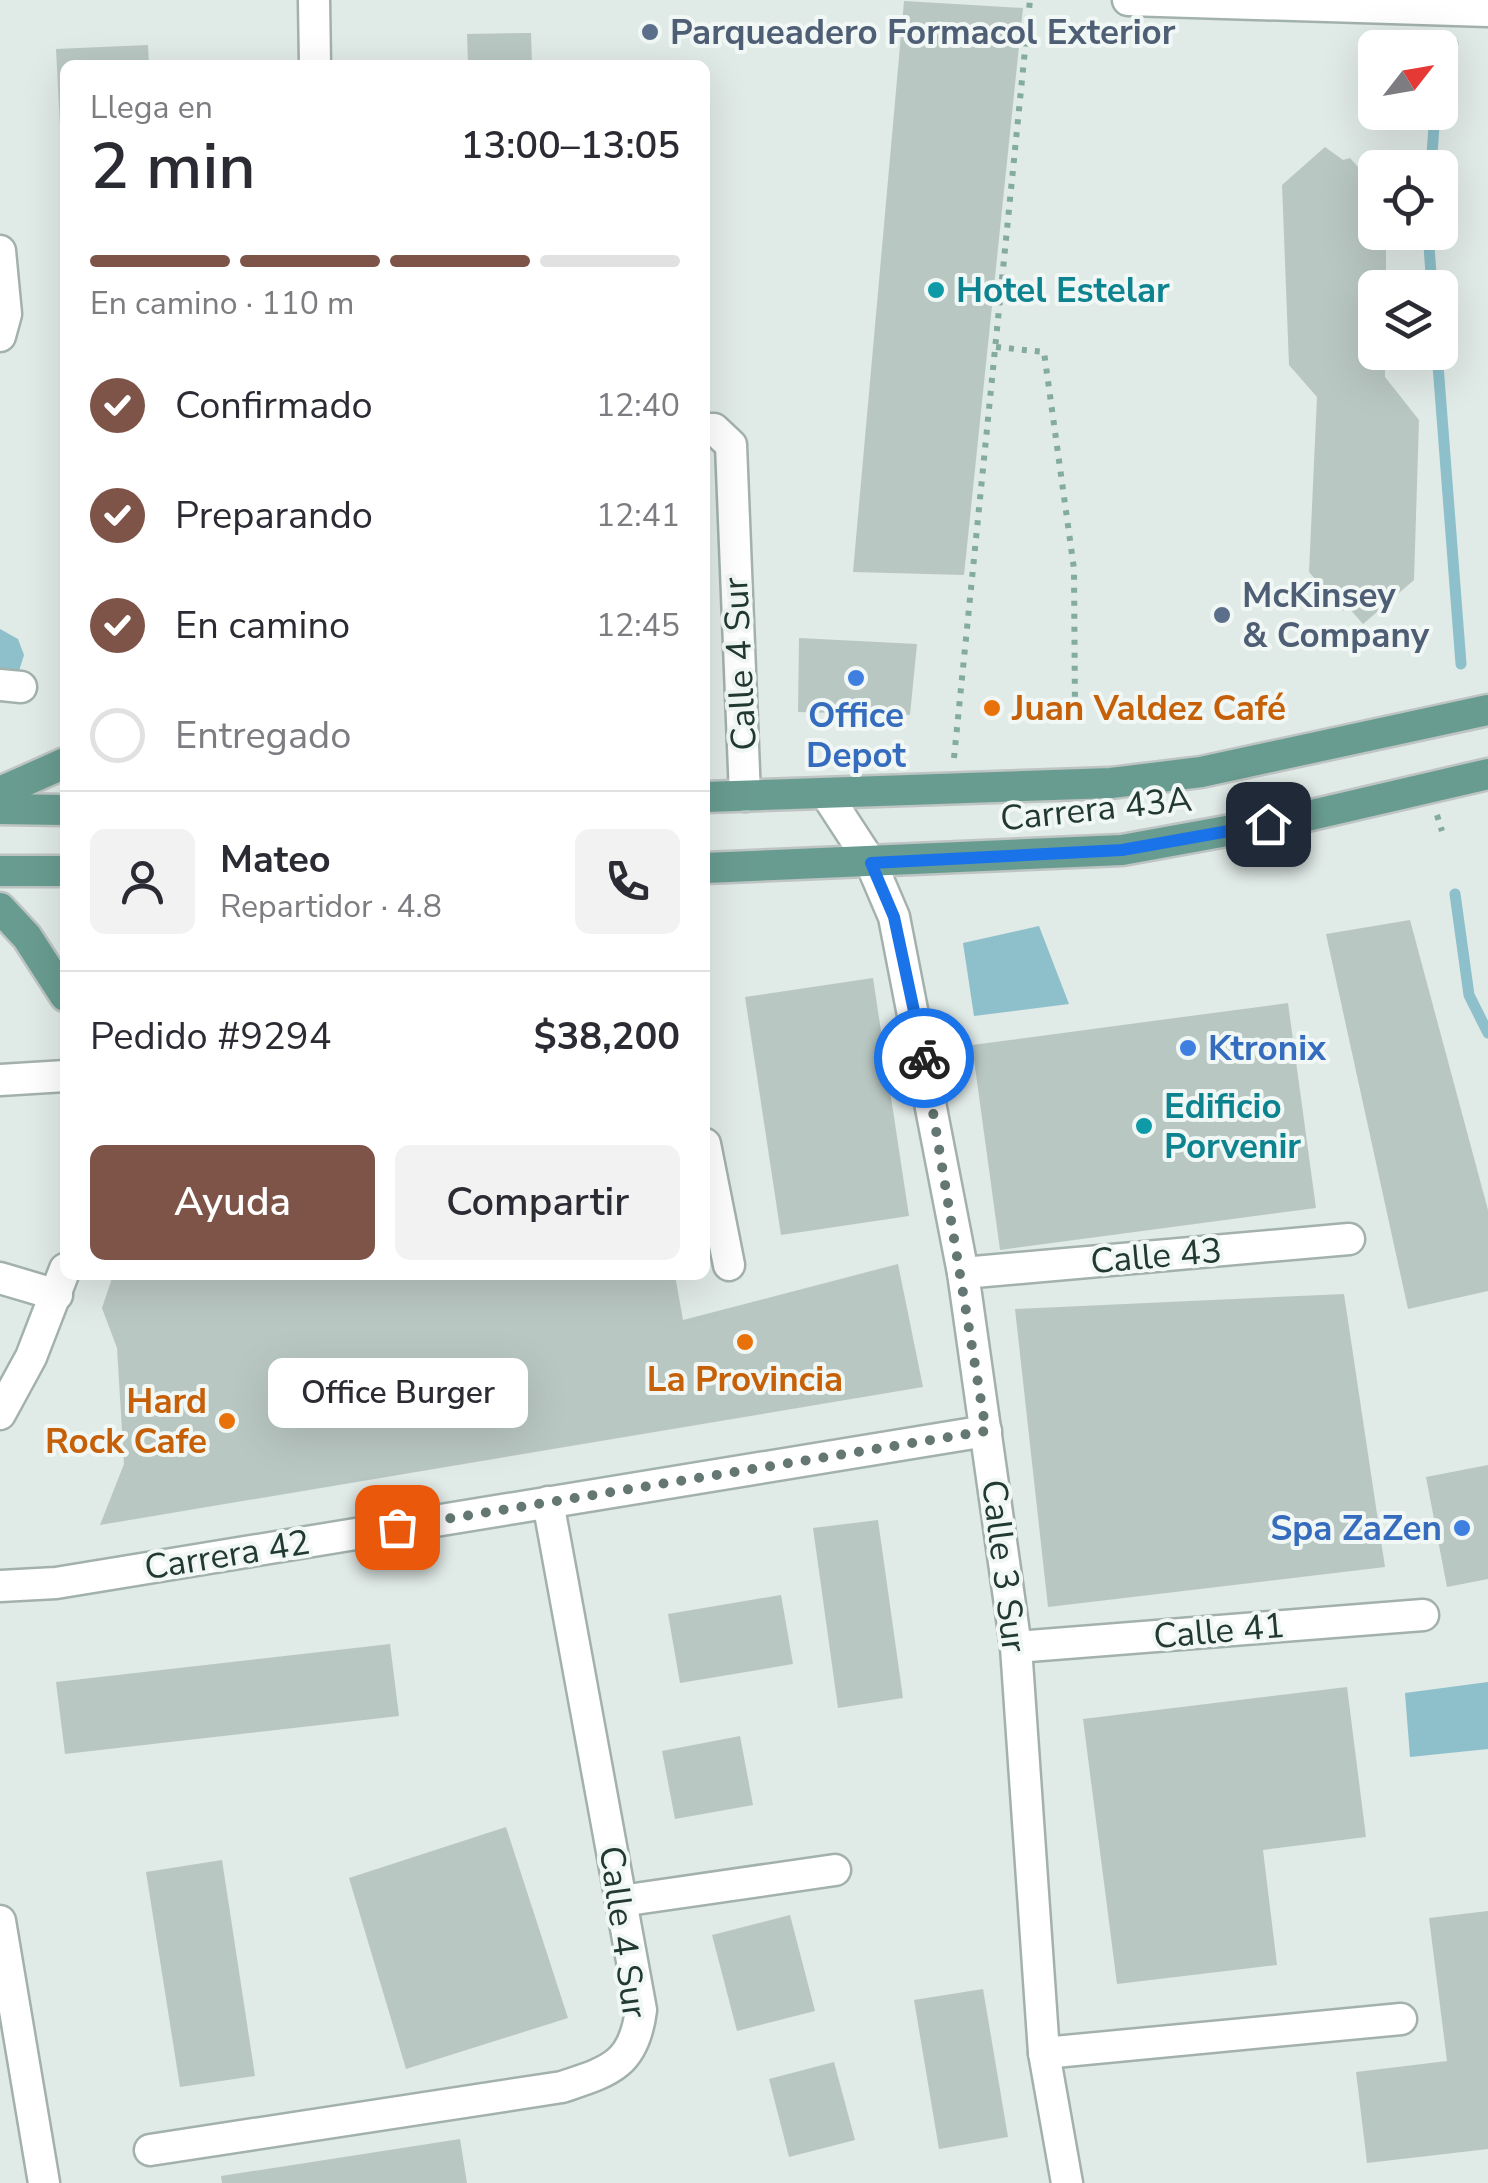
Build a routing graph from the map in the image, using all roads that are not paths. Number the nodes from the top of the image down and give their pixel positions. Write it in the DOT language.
graph roads {
  1 [pos="314,0"];
  2 [pos="1128,0"];
  3 [pos="1253,4"];
  4 [pos="1488,11"];
  5 [pos="315,60"];
  6 [pos="0,251"];
  7 [pos="0,336"];
  8 [pos="711,426"];
  9 [pos="1488,710"];
  10 [pos="60,765"];
  11 [pos="1488,774"];
  12 [pos="0,792"];
  13 [pos="826,794"];
  14 [pos="745,796"];
  15 [pos="710,797"];
  16 [pos="0,809"];
  17 [pos="60,810"];
  18 [pos="871,863"];
  19 [pos="710,868"];
  20 [pos="0,871"];
  21 [pos="60,871"];
  22 [pos="0,908"];
  23 [pos="60,988"];
  24 [pos="60,1076"];
  25 [pos="0,1080"];
  26 [pos="710,1169"];
  27 [pos="1349,1239"];
  28 [pos="729,1265"];
  29 [pos="963,1273"];
  30 [pos="0,1278"];
  31 [pos="61,1282"];
  32 [pos="0,1414"];
  33 [pos="986,1431"];
  34 [pos="548,1502"];
  35 [pos="0,1586"];
  36 [pos="1423,1615"];
  37 [pos="1016,1647"];
  38 [pos="835,1870"];
  39 [pos="621,1902"];
  40 [pos="0,1921"];
  41 [pos="1401,2019"];
  42 [pos="1044,2053"];
  43 [pos="150,2150"];
  44 [pos="44,2183"];
  45 [pos="1067,2183"];
  1 -- 5 [label="street"];
  2 -- 3 [label="street"];
  3 -- 4 [label="street"];
  6 -- 7 [label="street"];
  8 -- 14 [label="street, Calle 4 Sur"];
  9 -- 13 [label="main road, Carrera 43A"];
  10 -- 12 [label="main road"];
  11 -- 18 [label="main road, Carrera 43A"];
  13 -- 14 [label="main road, Carrera 43A"];
  13 -- 18 [label="street, Calle 3 Sur"];
  14 -- 15 [label="main road, Carrera 43A"];
  16 -- 17 [label="main road"];
  18 -- 19 [label="main road, Carrera 43A"];
  18 -- 29 [label="street, Calle 3 Sur"];
  20 -- 21 [label="main road"];
  22 -- 23 [label="main road"];
  24 -- 25 [label="street"];
  26 -- 28 [label="street"];
  27 -- 29 [label="street, Calle 43"];
  29 -- 33 [label="street, Calle 3 Sur"];
  30 -- 31 [label="street"];
  31 -- 32 [label="street"];
  33 -- 34 [label="street, Carrera 42"];
  33 -- 37 [label="street, Calle 3 Sur"];
  34 -- 35 [label="street, Carrera 42"];
  34 -- 39 [label="street, Calle 4 Sur"];
  36 -- 37 [label="street, Calle 41"];
  37 -- 42 [label="street, Calle 3 Sur"];
  38 -- 39 [label="street"];
  39 -- 43 [label="street, Calle 4 Sur"];
  40 -- 44 [label="street"];
  41 -- 42 [label="street"];
  42 -- 45 [label="street, Calle 3 Sur"];
}
